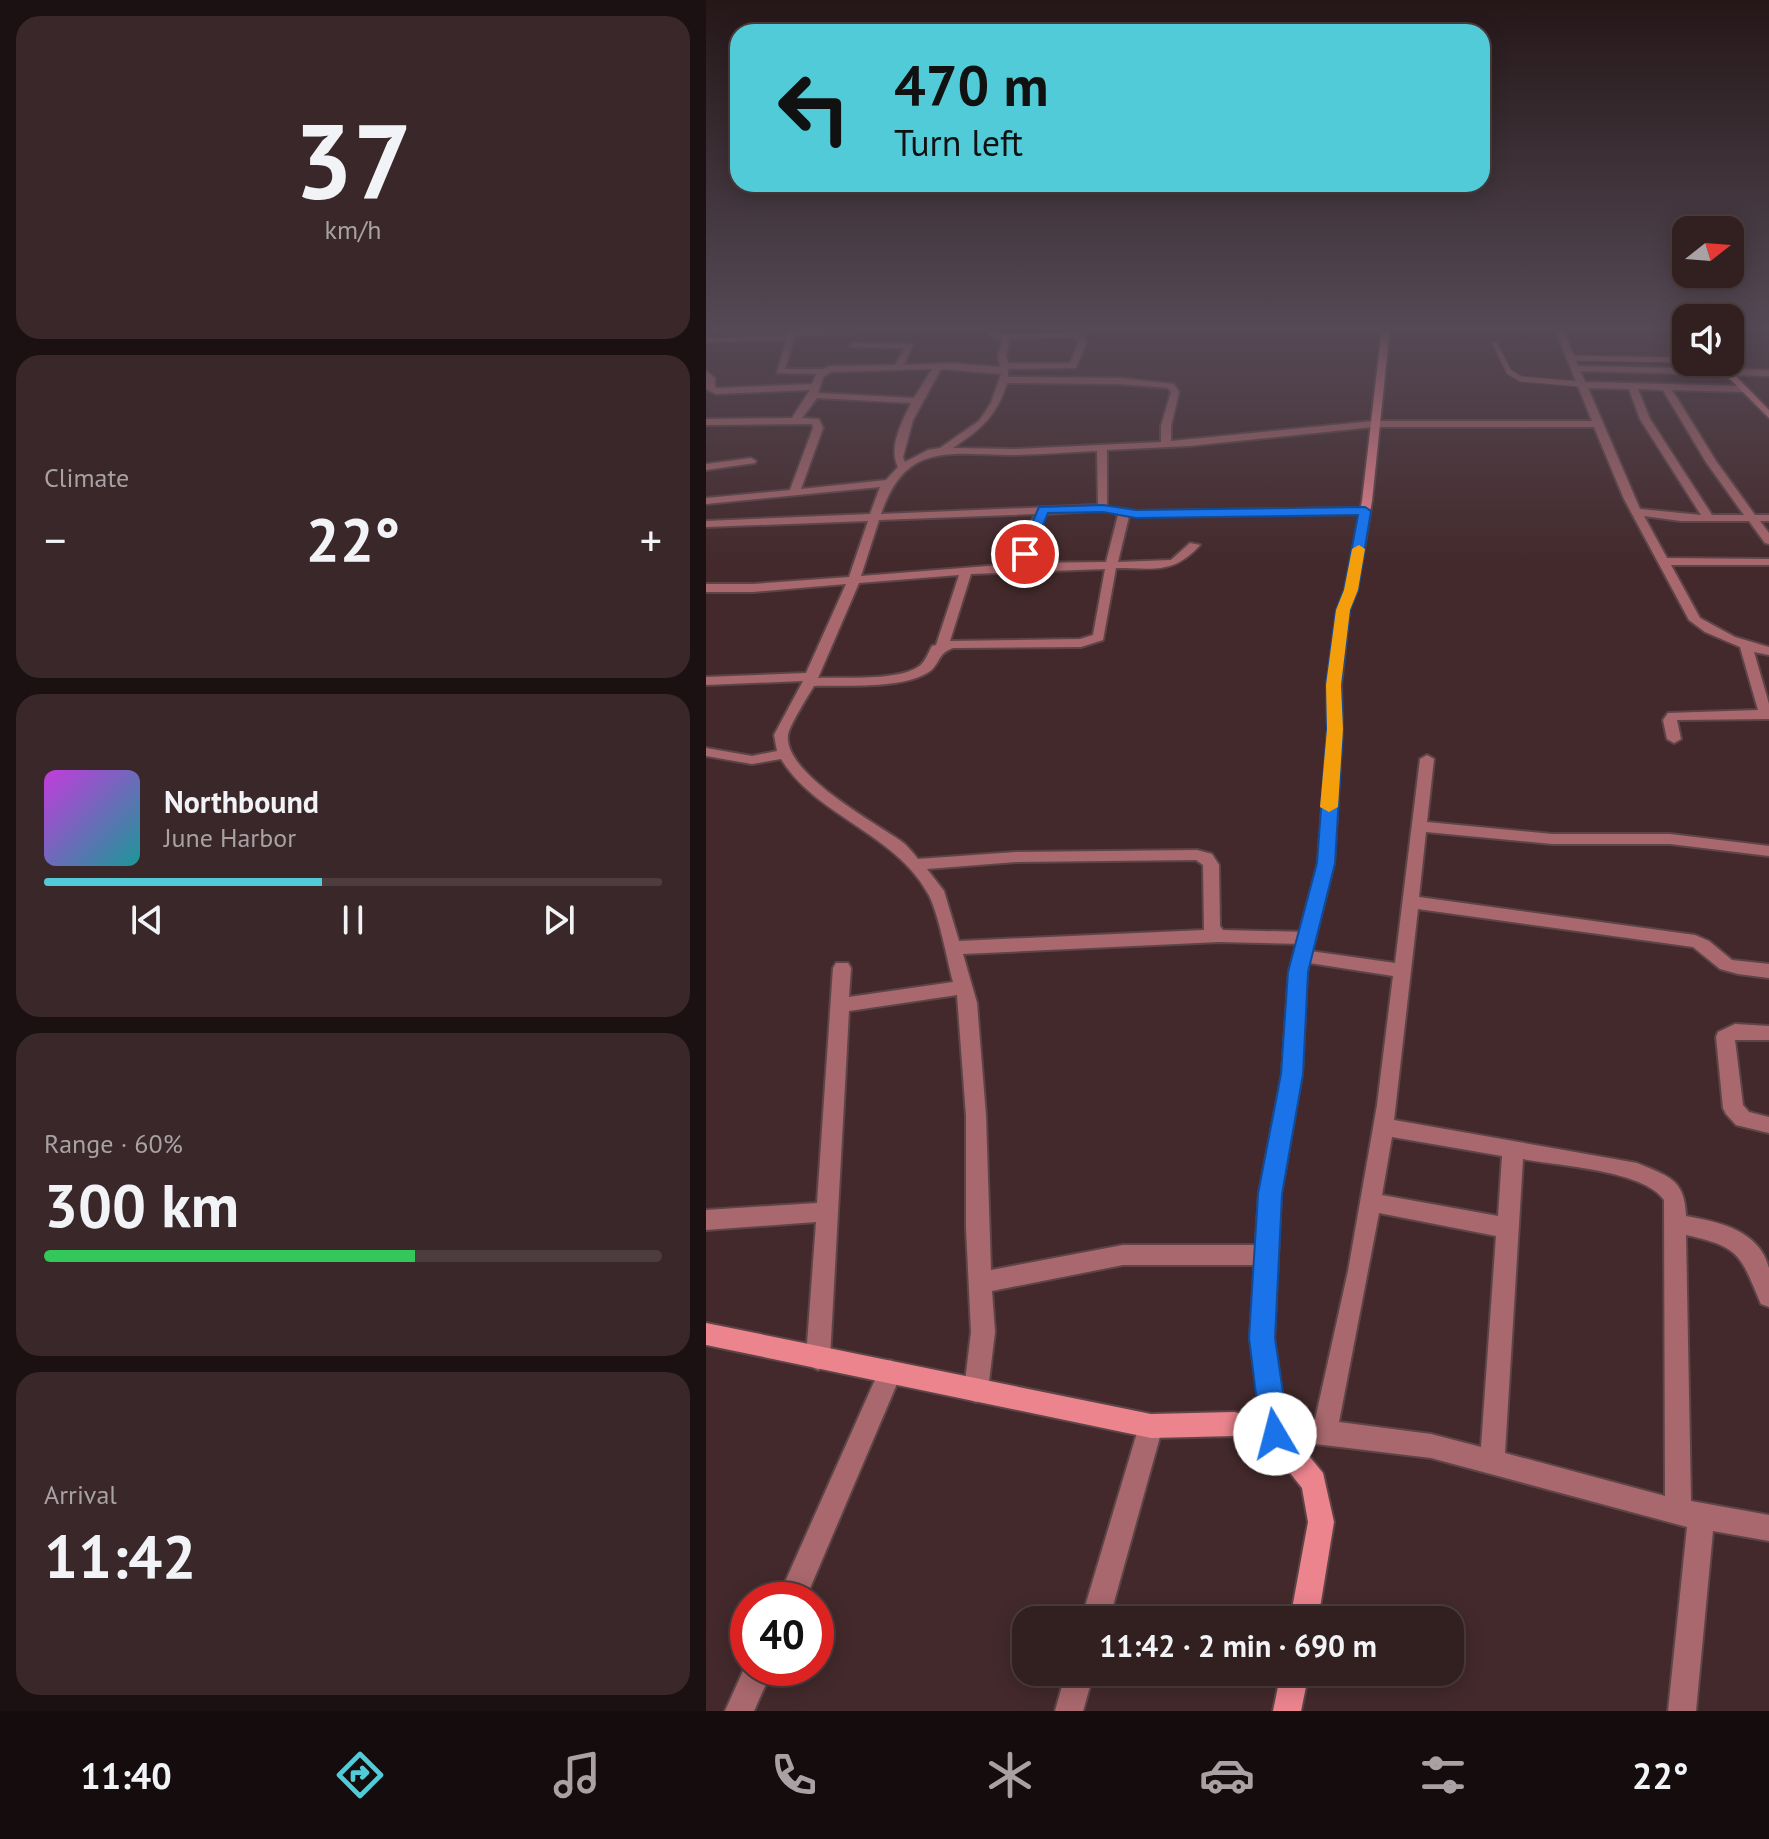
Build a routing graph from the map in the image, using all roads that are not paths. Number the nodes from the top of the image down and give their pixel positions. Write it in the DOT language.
graph roads {
  1 [pos="804,407"];
  2 [pos="914,407"];
  3 [pos="993,407"];
  4 [pos="1171,407"];
  5 [pos="1376,407"];
  6 [pos="1589,407"];
  7 [pos="1640,407"];
  8 [pos="1678,407"];
  9 [pos="796,420"];
  10 [pos="706,422"];
  11 [pos="1373,424"];
  12 [pos="1597,424"];
  13 [pos="1166,443"];
  14 [pos="1102,446"];
  15 [pos="943,451"];
  16 [pos="751,461"];
  17 [pos="706,467"];
  18 [pos="903,467"];
  19 [pos="890,483"];
  20 [pos="795,491"];
  21 [pos="706,501"];
  22 [pos="1103,508"];
  23 [pos="1043,509"];
  24 [pos="1365,511"];
  25 [pos="1636,512"];
  26 [pos="1124,513"];
  27 [pos="876,517"];
  28 [pos="1709,518"];
  29 [pos="1750,518"];
  30 [pos="1769,518"];
  31 [pos="706,524"];
  32 [pos="1769,541"];
  33 [pos="1194,545"];
  34 [pos="1661,561"];
  35 [pos="1769,562"];
  36 [pos="1112,565"];
  37 [pos="1017,567"];
  38 [pos="966,571"];
  39 [pos="853,579"];
  40 [pos="706,588"];
  41 [pos="1746,646"];
  42 [pos="942,647"];
  43 [pos="1769,651"];
  44 [pos="810,680"];
  45 [pos="706,681"];
  46 [pos="1768,714"];
  47 [pos="1674,739"];
  48 [pos="706,752"];
  49 [pos="785,754"];
  50 [pos="1427,759"];
  51 [pos="1419,826"];
  52 [pos="1769,851"];
  53 [pos="914,865"];
  54 [pos="1411,902"];
  55 [pos="1219,936"];
  56 [pos="1305,947"];
  57 [pos="952,948"];
  58 [pos="842,968"];
  59 [pos="1402,971"];
  60 [pos="1769,971"];
  61 [pos="963,987"];
  62 [pos="840,1005"];
  63 [pos="1769,1033"];
  64 [pos="1769,1125"];
  65 [pos="1383,1127"];
  66 [pos="1513,1149"];
  67 [pos="1370,1202"];
  68 [pos="827,1212"];
  69 [pos="706,1220"];
  70 [pos="1675,1223"];
  71 [pos="1508,1228"];
  72 [pos="1267,1255"];
  73 [pos="980,1283"];
  74 [pos="1769,1296"];
  75 [pos="706,1334"];
  76 [pos="818,1358"];
  77 [pos="890,1372"];
  78 [pos="976,1390"];
  79 [pos="1151,1426"];
  80 [pos="1324,1433"];
  81 [pos="1275,1434"];
  82 [pos="1492,1462"];
  83 [pos="1690,1514"];
  84 [pos="1769,1528"];
  85 [pos="799,1582"];
  86 [pos="1099,1606"];
  87 [pos="1306,1606"];
  88 [pos="751,1686"];
  89 [pos="1076,1686"];
  90 [pos="1292,1686"];
  91 [pos="739,1711"];
  92 [pos="1069,1711"];
  93 [pos="1287,1711"];
  94 [pos="1682,1711"];
  1 -- 9 [label="street"];
  2 -- 18 [label="street"];
  3 -- 15 [label="street"];
  4 -- 13 [label="street"];
  5 -- 11 [label="street"];
  6 -- 12 [label="street"];
  7 -- 28 [label="street"];
  8 -- 29 [label="street"];
  9 -- 10 [label="street"];
  9 -- 20 [label="street"];
  11 -- 12 [label="street"];
  11 -- 13 [label="street"];
  11 -- 24 [label="street"];
  12 -- 25 [label="street"];
  13 -- 14 [label="street"];
  14 -- 15 [label="street"];
  14 -- 22 [label="street"];
  15 -- 18 [label="street"];
  16 -- 17 [label="street"];
  18 -- 19 [label="street"];
  19 -- 20 [label="street"];
  19 -- 27 [label="street"];
  20 -- 21 [label="street"];
  22 -- 23 [label="street"];
  22 -- 26 [label="street"];
  23 -- 27 [label="street"];
  23 -- 37 [label="street"];
  24 -- 26 [label="street"];
  24 -- 56 [label="street"];
  25 -- 28 [label="street"];
  25 -- 34 [label="street"];
  26 -- 36 [label="street"];
  27 -- 31 [label="street"];
  27 -- 39 [label="street"];
  28 -- 29 [label="street"];
  29 -- 30 [label="street"];
  29 -- 32 [label="street"];
  33 -- 36 [label="street"];
  34 -- 35 [label="street"];
  34 -- 41 [label="street"];
  36 -- 37 [label="street"];
  36 -- 42 [label="street"];
  37 -- 38 [label="street"];
  38 -- 39 [label="street"];
  38 -- 42 [label="street"];
  39 -- 40 [label="street"];
  39 -- 44 [label="street"];
  41 -- 43 [label="street"];
  41 -- 46 [label="street"];
  42 -- 44 [label="street"];
  44 -- 45 [label="street"];
  44 -- 49 [label="street"];
  46 -- 47 [label="street"];
  48 -- 49 [label="street"];
  49 -- 53 [label="street"];
  50 -- 51 [label="street"];
  51 -- 52 [label="street"];
  51 -- 54 [label="street"];
  53 -- 55 [label="street"];
  53 -- 57 [label="street"];
  54 -- 59 [label="street"];
  54 -- 60 [label="street"];
  55 -- 56 [label="street"];
  55 -- 57 [label="street"];
  56 -- 59 [label="street"];
  56 -- 72 [label="street"];
  57 -- 61 [label="street"];
  58 -- 62 [label="street"];
  59 -- 65 [label="street"];
  61 -- 62 [label="street"];
  61 -- 73 [label="street"];
  62 -- 68 [label="street"];
  63 -- 64 [label="street"];
  65 -- 66 [label="street"];
  65 -- 67 [label="street"];
  66 -- 70 [label="street"];
  66 -- 71 [label="street"];
  67 -- 71 [label="street"];
  67 -- 80 [label="street"];
  68 -- 69 [label="street"];
  68 -- 76 [label="street"];
  70 -- 74 [label="street"];
  70 -- 83 [label="street"];
  71 -- 82 [label="street"];
  72 -- 73 [label="street"];
  72 -- 81 [label="street"];
  73 -- 78 [label="street"];
  75 -- 76 [label="street"];
  76 -- 77 [label="street"];
  77 -- 78 [label="street"];
  77 -- 85 [label="street"];
  78 -- 79 [label="street"];
  79 -- 81 [label="street"];
  79 -- 86 [label="street"];
  80 -- 81 [label="street"];
  80 -- 82 [label="street"];
  81 -- 87 [label="street"];
  82 -- 83 [label="street"];
  83 -- 84 [label="street"];
  83 -- 94 [label="street"];
  88 -- 91 [label="street"];
  89 -- 92 [label="street"];
  90 -- 93 [label="street"];
}
